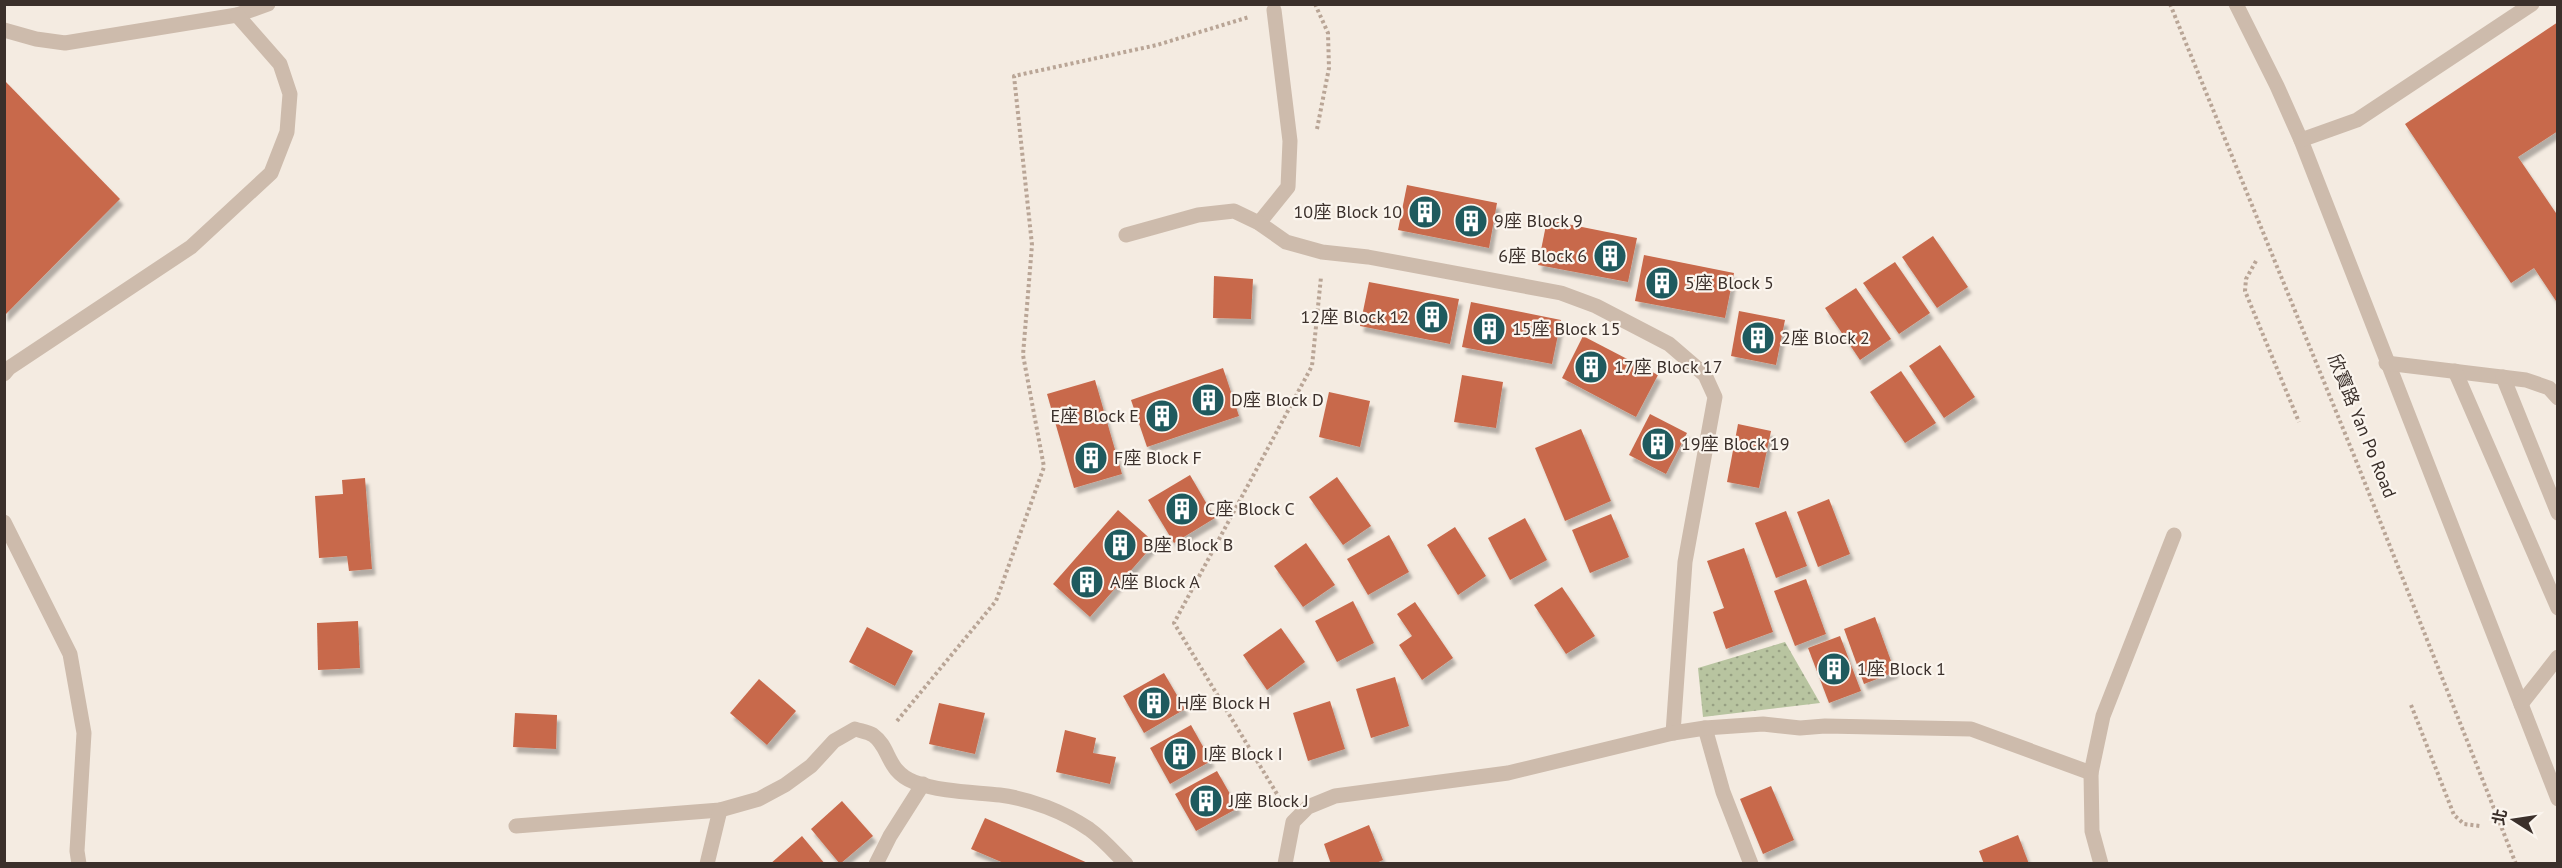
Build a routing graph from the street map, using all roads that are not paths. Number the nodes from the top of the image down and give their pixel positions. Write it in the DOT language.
graph roads {
  1 [pos="268,4"];
  2 [pos="2236,4"];
  3 [pos="2532,4"];
  4 [pos="1274,10"];
  5 [pos="237,15"];
  6 [pos="4,30"];
  7 [pos="2301,140"];
  8 [pos="1259,223"];
  9 [pos="1126,235"];
  10 [pos="2386,363"];
  11 [pos="2455,371"];
  12 [pos="4,374"];
  13 [pos="2503,377"];
  14 [pos="2558,398"];
  15 [pos="2558,513"];
  16 [pos="4,522"];
  17 [pos="2174,535"];
  18 [pos="2558,608"];
  19 [pos="2558,657"];
  20 [pos="2521,705"];
  21 [pos="1705,728"];
  22 [pos="1673,733"];
  23 [pos="2091,773"];
  24 [pos="923,784"];
  25 [pos="2558,799"];
  26 [pos="720,810"];
  27 [pos="516,826"];
  28 [pos="79,864"];
  29 [pos="707,864"];
  30 [pos="876,864"];
  31 [pos="1126,864"];
  32 [pos="1285,864"];
  33 [pos="1751,864"];
  34 [pos="2101,864"];
  1 -- 5 [label="street"];
  2 -- 7 [label="street"];
  3 -- 7 [label="street"];
  4 -- 8 [label="street"];
  5 -- 6 [label="street"];
  5 -- 12 [label="street"];
  7 -- 10 [label="street"];
  8 -- 9 [label="street"];
  8 -- 22 [label="street"];
  10 -- 11 [label="street"];
  10 -- 20 [label="street"];
  11 -- 13 [label="street"];
  11 -- 18 [label="street"];
  13 -- 14 [label="street"];
  13 -- 15 [label="street"];
  16 -- 28 [label="street"];
  17 -- 23 [label="street"];
  19 -- 20 [label="street"];
  20 -- 25 [label="street"];
  21 -- 22 [label="street"];
  21 -- 23 [label="street"];
  21 -- 33 [label="street"];
  22 -- 32 [label="street"];
  23 -- 34 [label="street"];
  24 -- 26 [label="street"];
  24 -- 30 [label="street"];
  24 -- 31 [label="street"];
  26 -- 27 [label="street"];
  26 -- 29 [label="street"];
}
